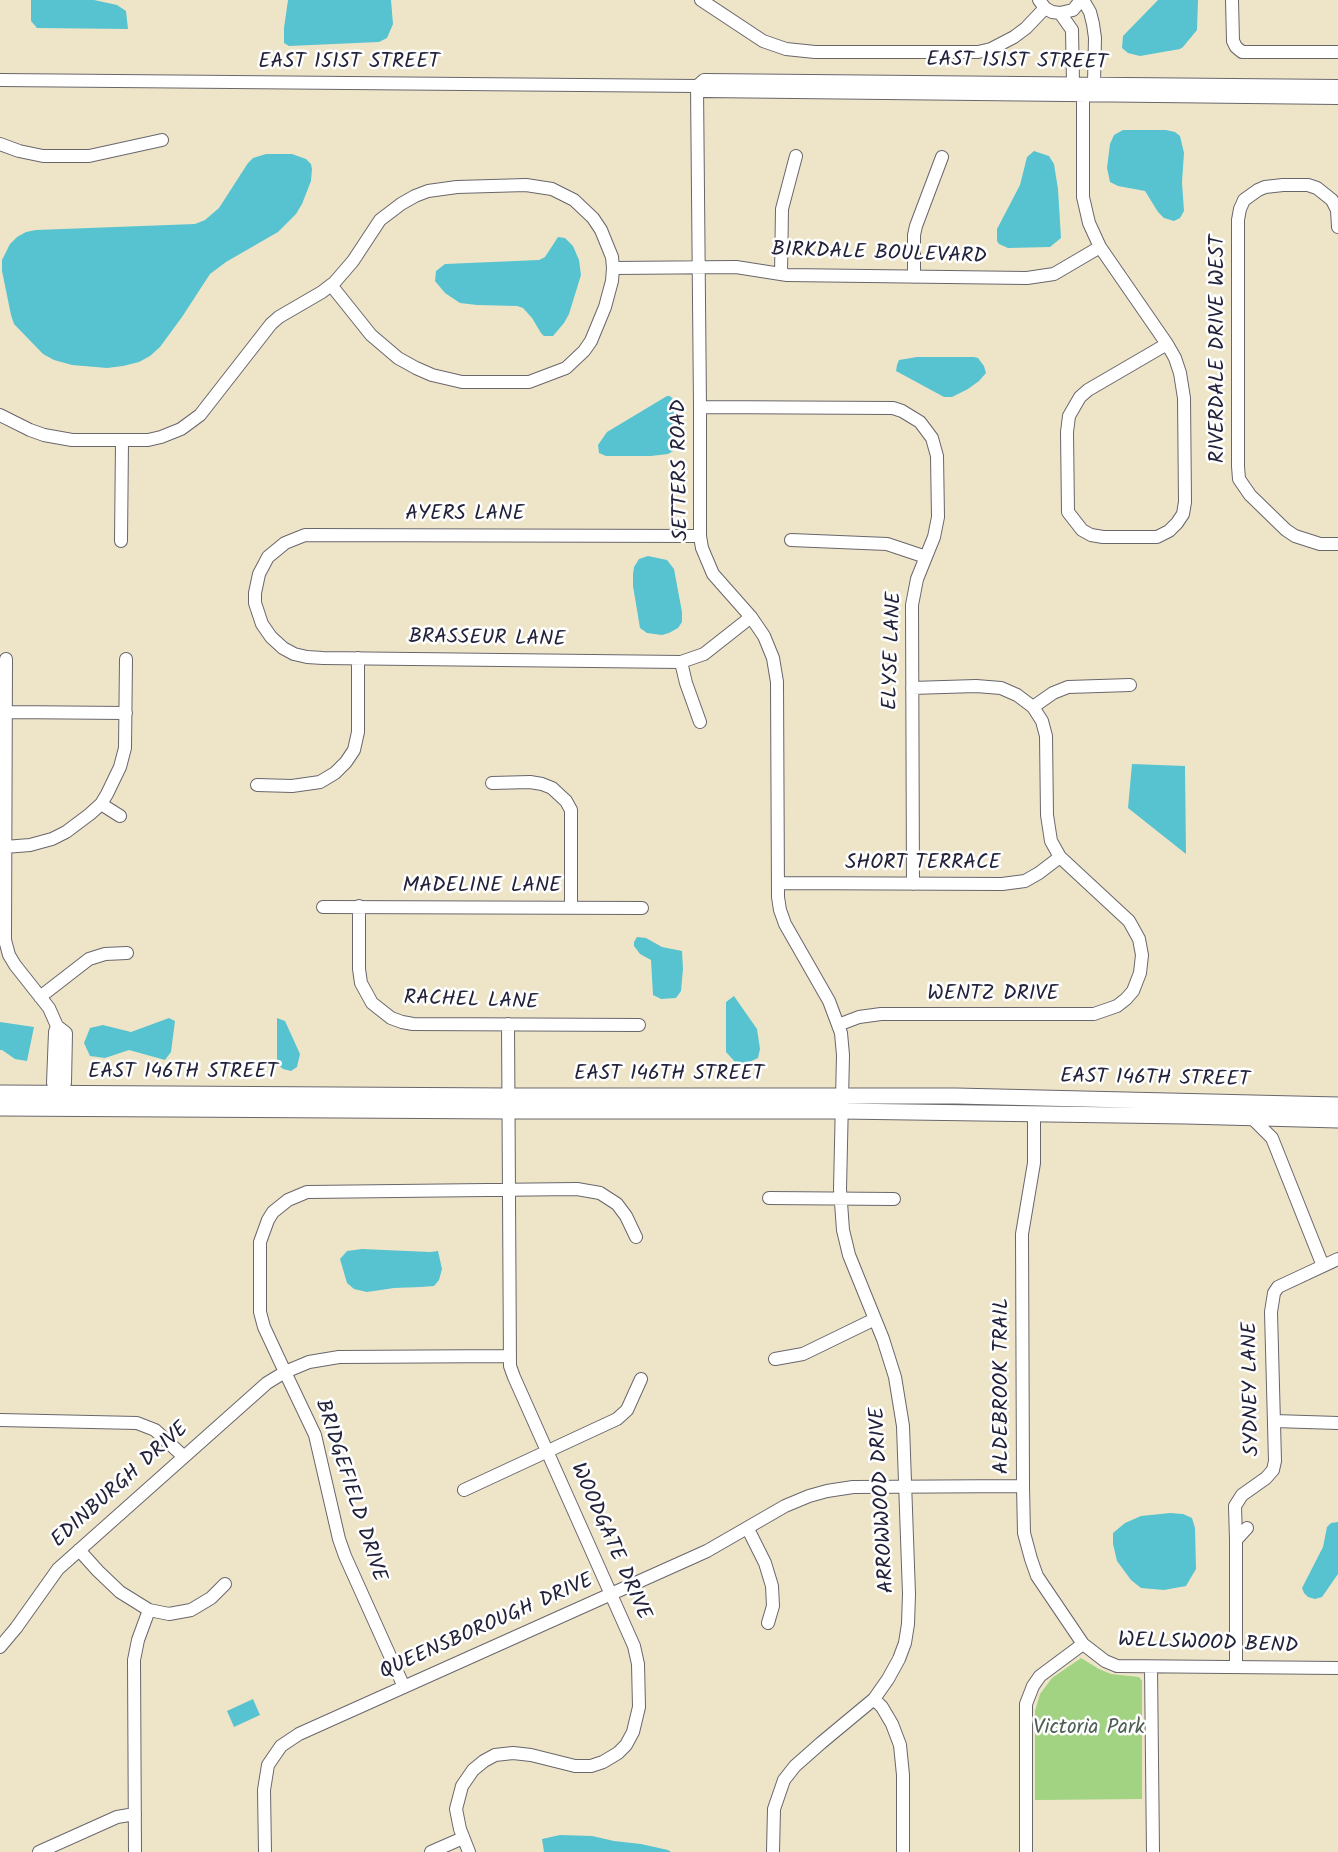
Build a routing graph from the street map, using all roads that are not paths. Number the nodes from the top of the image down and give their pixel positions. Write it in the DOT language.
graph roads {
  1 [pos="701,0"];
  2 [pos="1082,0"];
  3 [pos="1232,0"];
  4 [pos="1042,4"];
  5 [pos="1060,14"];
  6 [pos="1338,52"];
  7 [pos="0,80"];
  8 [pos="1073,83"];
  9 [pos="1094,83"];
  10 [pos="697,86"];
  11 [pos="1338,86"];
  12 [pos="1083,96"];
  13 [pos="1338,98"];
  14 [pos="162,140"];
  15 [pos="0,144"];
  16 [pos="796,156"];
  17 [pos="942,157"];
  18 [pos="1338,227"];
  19 [pos="1100,247"];
  20 [pos="613,267"];
  21 [pos="699,267"];
  22 [pos="781,274"];
  23 [pos="914,277"];
  24 [pos="331,285"];
  25 [pos="1167,344"];
  26 [pos="700,407"];
  27 [pos="2,420"];
  28 [pos="122,441"];
  29 [pos="700,536"];
  30 [pos="791,540"];
  31 [pos="121,541"];
  32 [pos="1338,544"];
  33 [pos="926,557"];
  34 [pos="256,584"];
  35 [pos="751,617"];
  36 [pos="358,658"];
  37 [pos="126,659"];
  38 [pos="6,660"];
  39 [pos="681,662"];
  40 [pos="1130,685"];
  41 [pos="912,688"];
  42 [pos="1033,708"];
  43 [pos="6,712"];
  44 [pos="126,713"];
  45 [pos="700,722"];
  46 [pos="492,783"];
  47 [pos="257,785"];
  48 [pos="101,804"];
  49 [pos="120,816"];
  50 [pos="5,846"];
  51 [pos="1060,857"];
  52 [pos="778,883"];
  53 [pos="913,884"];
  54 [pos="359,906"];
  55 [pos="323,907"];
  56 [pos="571,907"];
  57 [pos="642,908"];
  58 [pos="127,953"];
  59 [pos="40,997"];
  60 [pos="508,1024"];
  61 [pos="838,1024"];
  62 [pos="639,1025"];
  63 [pos="0,1093"];
  64 [pos="59,1096"];
  65 [pos="508,1104"];
  66 [pos="842,1104"];
  67 [pos="1338,1105"];
  68 [pos="0,1108"];
  69 [pos="1034,1114"];
  70 [pos="1251,1117"];
  71 [pos="1277,1118"];
  72 [pos="1338,1120"];
  73 [pos="1272,1138"];
  74 [pos="508,1190"];
  75 [pos="770,1198"];
  76 [pos="840,1198"];
  77 [pos="894,1199"];
  78 [pos="636,1237"];
  79 [pos="1338,1258"];
  80 [pos="1323,1266"];
  81 [pos="875,1319"];
  82 [pos="510,1356"];
  83 [pos="775,1359"];
  84 [pos="285,1372"];
  85 [pos="641,1379"];
  86 [pos="0,1420"];
  87 [pos="1274,1421"];
  88 [pos="1338,1423"];
  89 [pos="547,1451"];
  90 [pos="183,1456"];
  91 [pos="905,1486"];
  92 [pos="1023,1486"];
  93 [pos="464,1490"];
  94 [pos="1247,1528"];
  95 [pos="748,1529"];
  96 [pos="1236,1540"];
  97 [pos="79,1550"];
  98 [pos="225,1584"];
  99 [pos="611,1594"];
  100 [pos="149,1610"];
  101 [pos="768,1623"];
  102 [pos="1083,1644"];
  103 [pos="0,1647"];
  104 [pos="1151,1666"];
  105 [pos="1236,1666"];
  106 [pos="1338,1668"];
  107 [pos="404,1687"];
  108 [pos="874,1699"];
  109 [pos="135,1814"];
  110 [pos="463,1838"];
  111 [pos="39,1852"];
  112 [pos="135,1852"];
  113 [pos="265,1852"];
  114 [pos="431,1852"];
  115 [pos="469,1852"];
  116 [pos="773,1852"];
  117 [pos="903,1852"];
  118 [pos="1026,1852"];
  119 [pos="1153,1852"];
  1 -- 4 [label="street"];
  2 -- 5 [label="street"];
  2 -- 9 [label="street"];
  3 -- 6 [label="street"];
  4 -- 5 [label="street"];
  5 -- 8 [label="street"];
  7 -- 10 [label="street, EAST 151ST STREET"];
  8 -- 9 [label="street, EAST 151ST STREET"];
  8 -- 10 [label="street, EAST 151ST STREET"];
  9 -- 11 [label="street, EAST 151ST STREET"];
  10 -- 12 [label="street, EAST 151ST STREET"];
  10 -- 21 [label="street, SETTERS ROAD"];
  12 -- 13 [label="street, EAST 151ST STREET"];
  12 -- 19 [label="street"];
  14 -- 15 [label="street"];
  16 -- 22 [label="street"];
  17 -- 23 [label="street"];
  18 -- 32 [label="street, RIVERDALE DRIVE WEST"];
  19 -- 23 [label="street, BIRKDALE BOULEVARD"];
  19 -- 25 [label="street"];
  20 -- 21 [label="street, BIRKDALE BOULEVARD"];
  20 -- 24 [label="street"];
  20 -- 24 [label="street"];
  21 -- 22 [label="street, BIRKDALE BOULEVARD"];
  21 -- 26 [label="street, SETTERS ROAD"];
  22 -- 23 [label="street, BIRKDALE BOULEVARD"];
  24 -- 28 [label="street"];
  25 -- 25 [label="street"];
  26 -- 29 [label="street, SETTERS ROAD"];
  26 -- 33 [label="street, ELYSE LANE"];
  27 -- 28 [label="street"];
  28 -- 31 [label="street"];
  29 -- 34 [label="street, AYERS LANE"];
  29 -- 35 [label="street, SETTERS ROAD"];
  30 -- 33 [label="street"];
  33 -- 41 [label="street, ELYSE LANE"];
  34 -- 36 [label="street, BRASSEUR LANE"];
  35 -- 39 [label="street, BRASSEUR LANE"];
  35 -- 52 [label="street, SETTERS ROAD"];
  36 -- 39 [label="street, BRASSEUR LANE"];
  36 -- 47 [label="street"];
  37 -- 44 [label="street"];
  38 -- 43 [label="street"];
  39 -- 45 [label="street"];
  40 -- 42 [label="street"];
  41 -- 42 [label="street"];
  41 -- 53 [label="street, ELYSE LANE"];
  42 -- 51 [label="street"];
  43 -- 44 [label="street"];
  43 -- 50 [label="street"];
  44 -- 48 [label="street"];
  46 -- 56 [label="street"];
  48 -- 49 [label="street"];
  48 -- 50 [label="street"];
  50 -- 59 [label="street"];
  51 -- 53 [label="street, SHORT TERRACE"];
  51 -- 61 [label="street, WENTZ DRIVE"];
  52 -- 53 [label="street, SHORT TERRACE"];
  52 -- 61 [label="street, SETTERS ROAD"];
  54 -- 55 [label="street, MADELINE LANE"];
  54 -- 56 [label="street, MADELINE LANE"];
  54 -- 60 [label="street, RACHEL LANE"];
  56 -- 57 [label="street, MADELINE LANE"];
  58 -- 59 [label="street"];
  59 -- 64 [label="street"];
  60 -- 62 [label="street, RACHEL LANE"];
  60 -- 65 [label="street, WOODGATE DRIVE"];
  61 -- 66 [label="street, SETTERS ROAD"];
  63 -- 64 [label="main road, EAST 146TH STREET"];
  64 -- 65 [label="main road, EAST 146TH STREET"];
  64 -- 68 [label="main road, EAST 146TH STREET"];
  65 -- 66 [label="main road, EAST 146TH STREET"];
  65 -- 74 [label="street, WOODGATE DRIVE"];
  66 -- 67 [label="main road, EAST 146TH STREET"];
  66 -- 69 [label="main road, EAST 146TH STREET"];
  66 -- 76 [label="street, ARROWWOOD DRIVE"];
  69 -- 70 [label="main road, EAST 146TH STREET"];
  69 -- 92 [label="street, ALDEBROOK TRAIL"];
  70 -- 71 [label="main road, EAST 146TH STREET"];
  70 -- 73 [label="street"];
  71 -- 72 [label="main road, EAST 146TH STREET"];
  71 -- 73 [label="street"];
  73 -- 80 [label="street"];
  74 -- 78 [label="street, BRIDGEFIELD DRIVE"];
  74 -- 82 [label="street, WOODGATE DRIVE"];
  74 -- 84 [label="street, BRIDGEFIELD DRIVE"];
  75 -- 76 [label="street"];
  76 -- 77 [label="street"];
  76 -- 81 [label="street, ARROWWOOD DRIVE"];
  79 -- 80 [label="street, SYDNEY LANE"];
  80 -- 87 [label="street, SYDNEY LANE"];
  81 -- 83 [label="street"];
  81 -- 91 [label="street, ARROWWOOD DRIVE"];
  82 -- 84 [label="street, EDINBURGH DRIVE"];
  82 -- 89 [label="street, WOODGATE DRIVE"];
  84 -- 90 [label="street, EDINBURGH DRIVE"];
  84 -- 107 [label="street, BRIDGEFIELD DRIVE"];
  85 -- 89 [label="street"];
  86 -- 90 [label="street"];
  87 -- 88 [label="street"];
  87 -- 96 [label="street, SYDNEY LANE"];
  89 -- 93 [label="street"];
  89 -- 99 [label="street, WOODGATE DRIVE"];
  90 -- 97 [label="street, EDINBURGH DRIVE"];
  91 -- 92 [label="street, QUEENSBOROUGH DRIVE"];
  91 -- 95 [label="street, QUEENSBOROUGH DRIVE"];
  91 -- 108 [label="street, ARROWWOOD DRIVE"];
  92 -- 102 [label="street, ALDEBROOK TRAIL"];
  94 -- 96 [label="street"];
  95 -- 99 [label="street, QUEENSBOROUGH DRIVE"];
  95 -- 101 [label="street"];
  96 -- 105 [label="street, SYDNEY LANE"];
  97 -- 100 [label="street"];
  97 -- 103 [label="street, EDINBURGH DRIVE"];
  98 -- 100 [label="street"];
  99 -- 107 [label="street, QUEENSBOROUGH DRIVE"];
  99 -- 110 [label="street, WOODGATE DRIVE"];
  100 -- 109 [label="street"];
  102 -- 104 [label="street, WELLSWOOD BEND"];
  102 -- 118 [label="street"];
  104 -- 105 [label="street, WELLSWOOD BEND"];
  104 -- 119 [label="street"];
  105 -- 106 [label="street, WELLSWOOD BEND"];
  107 -- 113 [label="street, QUEENSBOROUGH DRIVE"];
  108 -- 116 [label="street, ARROWWOOD DRIVE"];
  108 -- 117 [label="street"];
  109 -- 111 [label="street"];
  109 -- 112 [label="street"];
  110 -- 114 [label="street"];
  110 -- 115 [label="street, WOODGATE DRIVE"];
}
